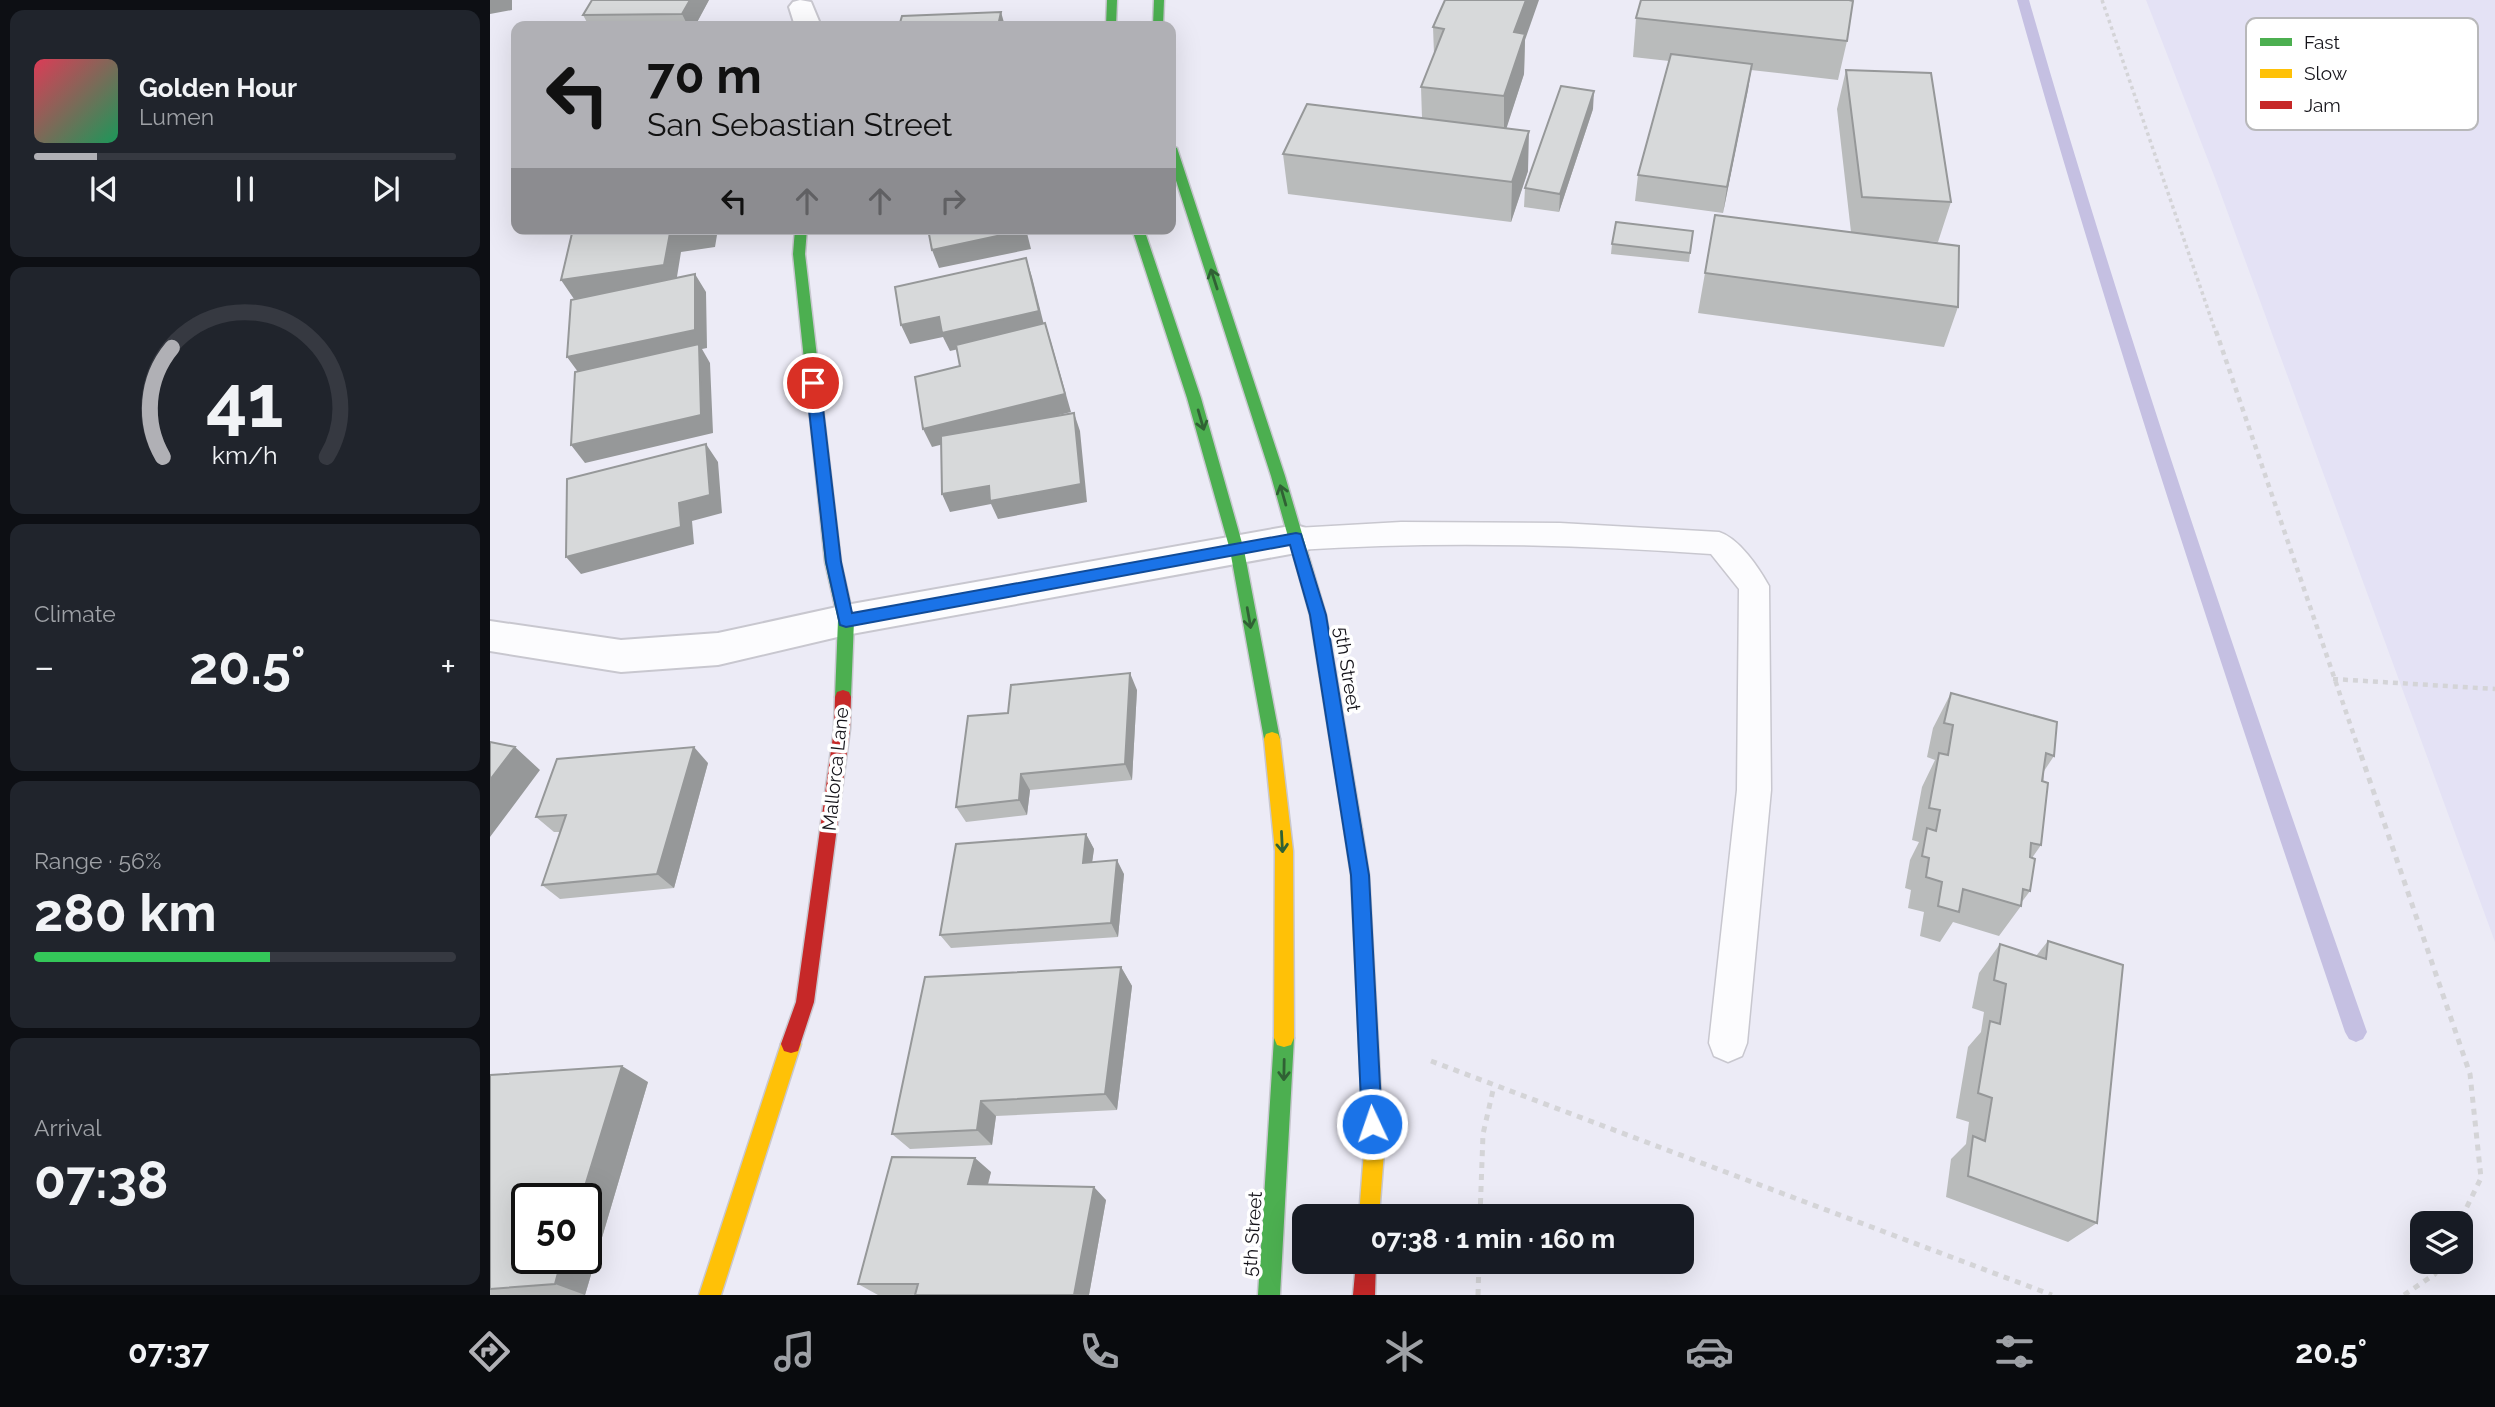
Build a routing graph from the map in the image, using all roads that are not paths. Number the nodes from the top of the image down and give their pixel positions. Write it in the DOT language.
graph roads {
  1 [pos="1112,0"];
  2 [pos="1159,0"];
  3 [pos="1111,21"];
  4 [pos="1158,21"];
  5 [pos="1176,165"];
  6 [pos="801,235"];
  7 [pos="1140,235"];
  8 [pos="1296,538"];
  9 [pos="1237,550"];
  10 [pos="846,620"];
  11 [pos="490,636"];
  12 [pos="1728,1043"];
  13 [pos="1370,1204"];
  14 [pos="1365,1274"];
  15 [pos="710,1295"];
  16 [pos="1269,1295"];
  17 [pos="1364,1295"];
  1 -- 3 [label="main road"];
  2 -- 4 [label="main road"];
  8 -- 5 [label="main road, 5th Street, one-way"];
  6 -- 10 [label="main road, Mallorca Lane"];
  7 -- 9 [label="main road, 5th Street, one-way"];
  8 -- 9 [label="street"];
  8 -- 12 [label="lane"];
  8 -- 13 [label="main road, 5th Street"];
  9 -- 10 [label="street"];
  9 -- 16 [label="main road, 5th Street, one-way"];
  10 -- 11 [label="street"];
  10 -- 15 [label="main road, Mallorca Lane"];
  14 -- 17 [label="main road"];
}
